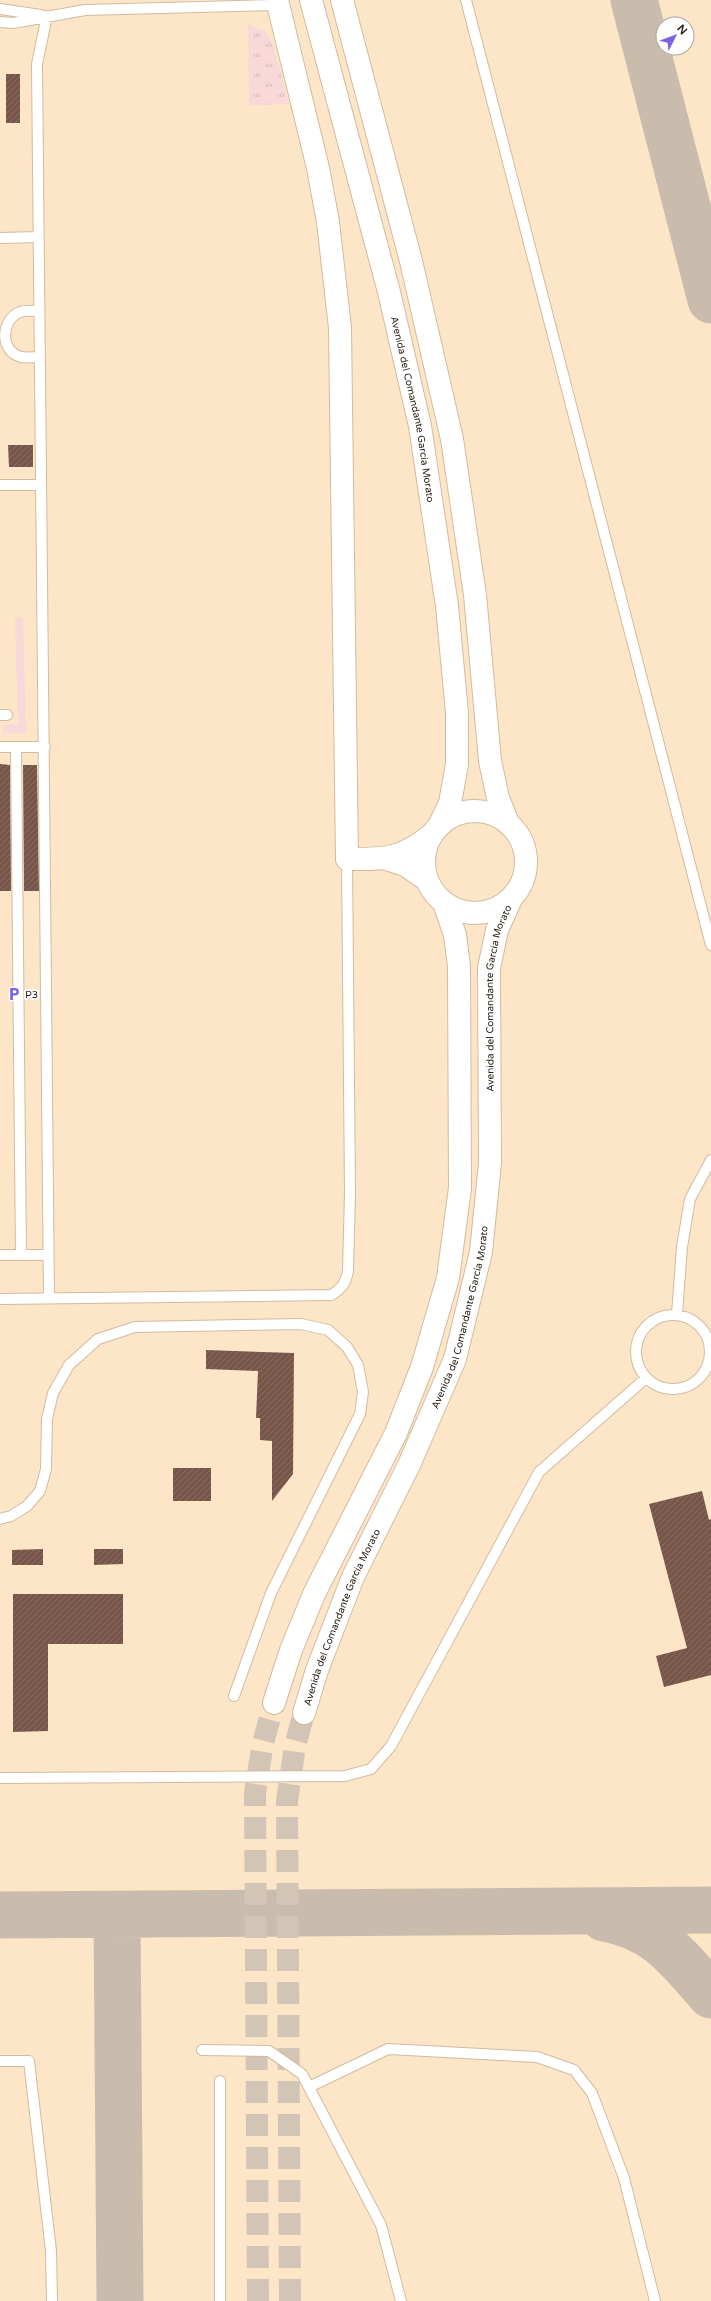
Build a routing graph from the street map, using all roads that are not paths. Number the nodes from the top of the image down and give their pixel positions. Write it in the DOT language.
graph roads {
  1 [pos="311,0"];
  2 [pos="342,0"];
  3 [pos="466,0"];
  4 [pos="277,2"];
  5 [pos="0,9"];
  6 [pos="47,16"];
  7 [pos="0,22"];
  8 [pos="38,237"];
  9 [pos="0,238"];
  10 [pos="39,311"];
  11 [pos="40,357"];
  12 [pos="0,485"];
  13 [pos="41,485"];
  14 [pos="0,747"];
  15 [pos="16,747"];
  16 [pos="45,747"];
  17 [pos="508,823"];
  18 [pos="435,830"];
  19 [pos="347,859"];
  20 [pos="387,859"];
  21 [pos="427,880"];
  22 [pos="511,899"];
  23 [pos="444,903"];
  24 [pos="711,945"];
  25 [pos="711,1160"];
  26 [pos="0,1255"];
  27 [pos="21,1255"];
  28 [pos="48,1255"];
  29 [pos="49,1298"];
  30 [pos="0,1299"];
  31 [pos="677,1314"];
  32 [pos="709,1371"];
  33 [pos="646,1378"];
  34 [pos="0,1519"];
  35 [pos="234,1696"];
  36 [pos="274,1703"];
  37 [pos="304,1713"];
  38 [pos="0,1778"];
  39 [pos="202,2050"];
  40 [pos="0,2061"];
  41 [pos="220,2081"];
  42 [pos="309,2087"];
  43 [pos="52,2301"];
  44 [pos="220,2301"];
  45 [pos="401,2301"];
  46 [pos="656,2301"];
  1 -- 18 [label="main road, Avenida del Comandante García Morato"];
  2 -- 17 [label="main road"];
  3 -- 24 [label="lane"];
  4 -- 6 [label="lane"];
  4 -- 19 [label="main road"];
  5 -- 6 [label="lane"];
  6 -- 7 [label="lane"];
  6 -- 8 [label="lane"];
  8 -- 9 [label="lane"];
  8 -- 10 [label="lane"];
  10 -- 11 [label="lane"];
  10 -- 11 [label="lane"];
  11 -- 13 [label="lane"];
  12 -- 13 [label="lane"];
  13 -- 16 [label="lane"];
  14 -- 15 [label="lane"];
  15 -- 16 [label="lane"];
  15 -- 27 [label="lane"];
  16 -- 28 [label="lane"];
  17 -- 18 [label="main road"];
  17 -- 22 [label="main road"];
  18 -- 20 [label="main road"];
  18 -- 21 [label="main road"];
  19 -- 20 [label="main road"];
  19 -- 29 [label="lane"];
  20 -- 21 [label="main road"];
  21 -- 23 [label="main road"];
  22 -- 23 [label="main road"];
  22 -- 37 [label="main road, Avenida del Comandante García Morato"];
  23 -- 36 [label="main road, Avenida del Comandante García Morato"];
  25 -- 31 [label="lane"];
  26 -- 27 [label="lane"];
  27 -- 28 [label="lane"];
  28 -- 29 [label="lane"];
  29 -- 30 [label="lane"];
  31 -- 32 [label="lane"];
  31 -- 33 [label="lane"];
  32 -- 33 [label="lane"];
  33 -- 38 [label="lane"];
  34 -- 35 [label="lane"];
  39 -- 42 [label="lane"];
  40 -- 43 [label="lane"];
  41 -- 44 [label="lane"];
  42 -- 45 [label="lane"];
  42 -- 46 [label="lane"];
}
